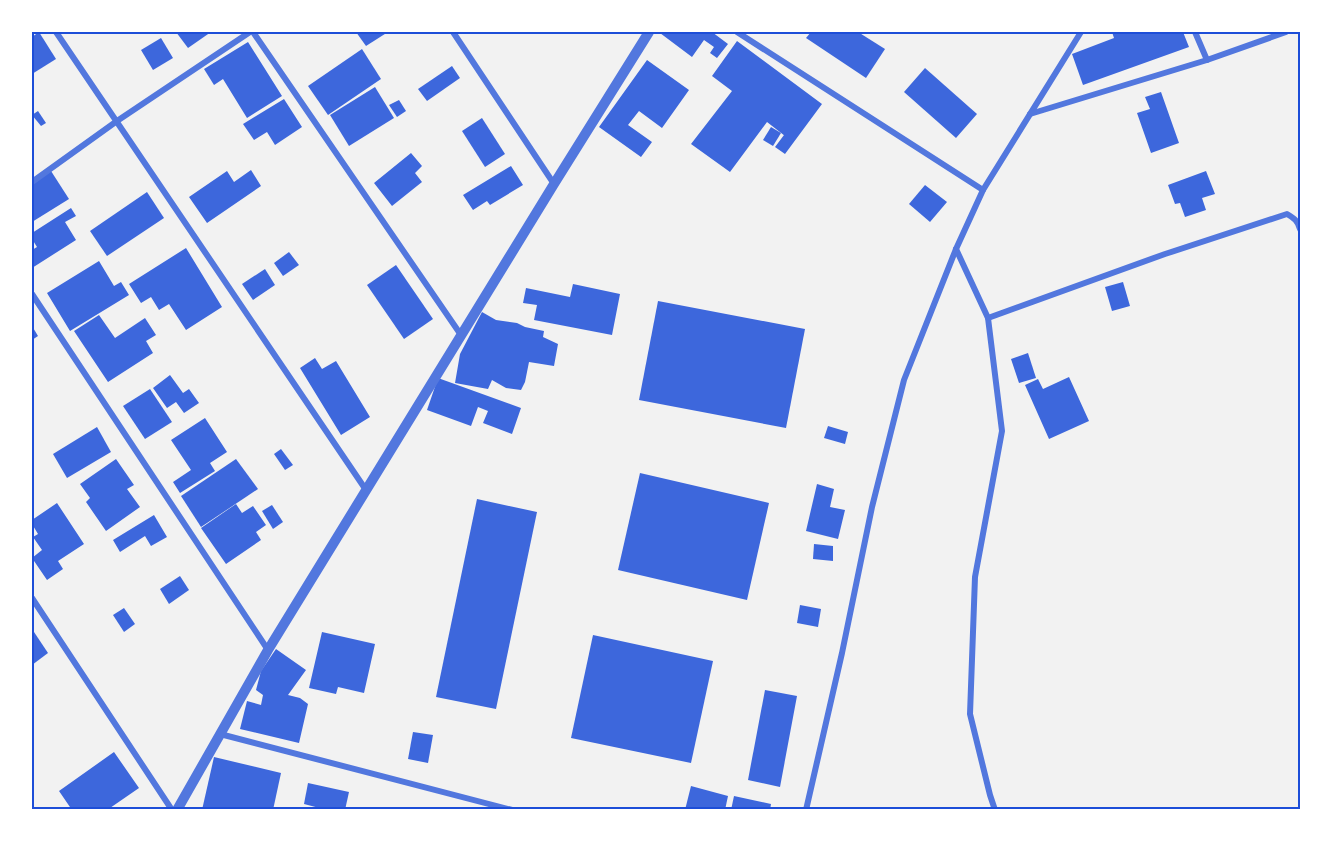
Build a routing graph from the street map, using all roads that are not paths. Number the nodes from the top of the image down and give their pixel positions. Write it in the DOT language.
graph roads {
  1 [pos="56,32"];
  2 [pos="252,32"];
  3 [pos="453,32"];
  4 [pos="650,32"];
  5 [pos="738,32"];
  6 [pos="1081,32"];
  7 [pos="1195,32"];
  8 [pos="1286,32"];
  9 [pos="1207,60"];
  10 [pos="1029,114"];
  11 [pos="117,121"];
  12 [pos="32,182"];
  13 [pos="554,184"];
  14 [pos="982,190"];
  15 [pos="1300,229"];
  16 [pos="956,249"];
  17 [pos="32,294"];
  18 [pos="988,318"];
  19 [pos="461,335"];
  20 [pos="366,490"];
  21 [pos="32,598"];
  22 [pos="268,650"];
  23 [pos="220,734"];
  24 [pos="174,810"];
  25 [pos="512,810"];
  26 [pos="806,810"];
  27 [pos="996,810"];
  1 -- 11 [label="street"];
  2 -- 11 [label="street"];
  2 -- 19 [label="street"];
  3 -- 13 [label="street"];
  4 -- 13 [label="street"];
  5 -- 14 [label="street"];
  6 -- 10 [label="street"];
  7 -- 9 [label="street"];
  8 -- 9 [label="street"];
  9 -- 10 [label="street"];
  10 -- 14 [label="street"];
  11 -- 12 [label="street"];
  11 -- 20 [label="street"];
  13 -- 19 [label="street"];
  14 -- 16 [label="street"];
  15 -- 18 [label="street"];
  16 -- 18 [label="street"];
  16 -- 26 [label="street"];
  17 -- 22 [label="street"];
  18 -- 27 [label="street"];
  19 -- 20 [label="street"];
  20 -- 22 [label="street"];
  21 -- 24 [label="street"];
  22 -- 23 [label="street"];
  23 -- 24 [label="street"];
  23 -- 25 [label="street"];
}
